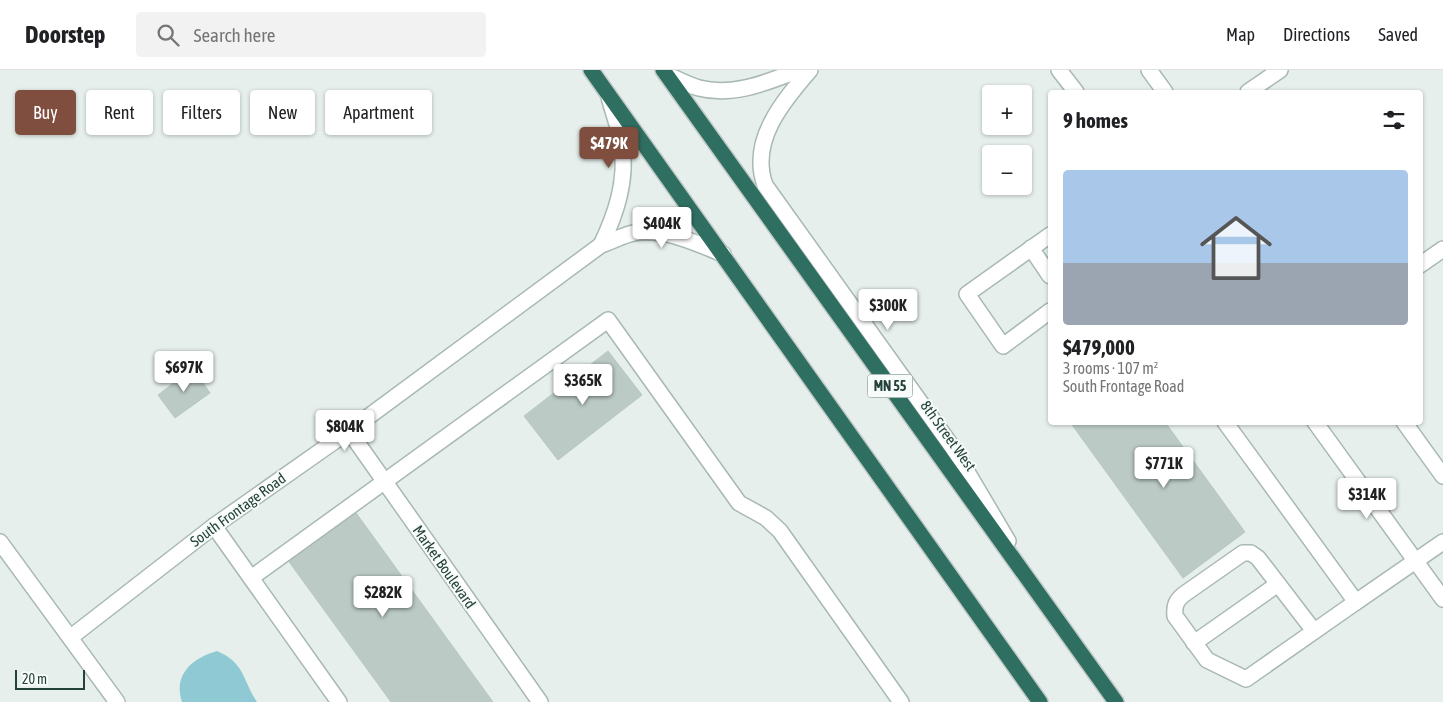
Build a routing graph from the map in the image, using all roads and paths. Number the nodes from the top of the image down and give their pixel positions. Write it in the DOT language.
graph roads {
  1 [pos="591,70"];
  2 [pos="799,70"];
  3 [pos="810,70"];
  4 [pos="1060,70"];
  5 [pos="1149,70"];
  6 [pos="1280,70"];
  7 [pos="665,72"];
  8 [pos="1075,90"];
  9 [pos="1164,90"];
  10 [pos="1251,90"];
  11 [pos="608,94"];
  12 [pos="1048,236"];
  13 [pos="601,245"];
  14 [pos="1031,248"];
  15 [pos="1443,248"];
  16 [pos="723,254"];
  17 [pos="1423,263"];
  18 [pos="1048,273"];
  19 [pos="1048,313"];
  20 [pos="1227,425"];
  21 [pos="1317,425"];
  22 [pos="1406,425"];
  23 [pos="349,431"];
  24 [pos="1443,476"];
  25 [pos="384,481"];
  26 [pos="214,526"];
  27 [pos="0,542"];
  28 [pos="1443,542"];
  29 [pos="1415,560"];
  30 [pos="251,578"];
  31 [pos="1278,584"];
  32 [pos="1038,592"];
  33 [pos="1443,599"];
  34 [pos="1356,602"];
  35 [pos="1314,631"];
  36 [pos="71,637"];
  37 [pos="1194,643"];
  38 [pos="117,702"];
  39 [pos="339,702"];
  40 [pos="540,702"];
  41 [pos="901,702"];
  42 [pos="1040,702"];
  43 [pos="1116,702"];
  1 -- 11 [label="highway"];
  2 -- 7 [label="street"];
  3 -- 32 [label="street"];
  4 -- 8 [label="street"];
  5 -- 9 [label="street"];
  6 -- 10 [label="street"];
  7 -- 32 [label="highway, 8th Street West / MN 55"];
  11 -- 13 [label="street, South Frontage Road"];
  11 -- 16 [label="highway"];
  12 -- 14 [label="street"];
  13 -- 16 [label="street, South Frontage Road"];
  13 -- 23 [label="street, South Frontage Road"];
  14 -- 18 [label="street"];
  14 -- 19 [label="street"];
  15 -- 17 [label="street"];
  16 -- 42 [label="highway"];
  20 -- 34 [label="street"];
  21 -- 29 [label="street"];
  22 -- 24 [label="street"];
  23 -- 25 [label="street, Market Boulevard"];
  23 -- 26 [label="street, South Frontage Road"];
  25 -- 30 [label="street"];
  25 -- 40 [label="street, Market Boulevard"];
  25 -- 41 [label="street"];
  26 -- 30 [label="street"];
  26 -- 36 [label="street, South Frontage Road"];
  27 -- 36 [label="street"];
  28 -- 29 [label="street"];
  29 -- 33 [label="street"];
  29 -- 34 [label="street"];
  30 -- 39 [label="street"];
  31 -- 35 [label="street"];
  31 -- 37 [label="street"];
  31 -- 37 [label="street"];
  32 -- 43 [label="highway, 8th Street West / MN 55"];
  34 -- 35 [label="street"];
  35 -- 37 [label="street"];
  36 -- 38 [label="street"];
}
